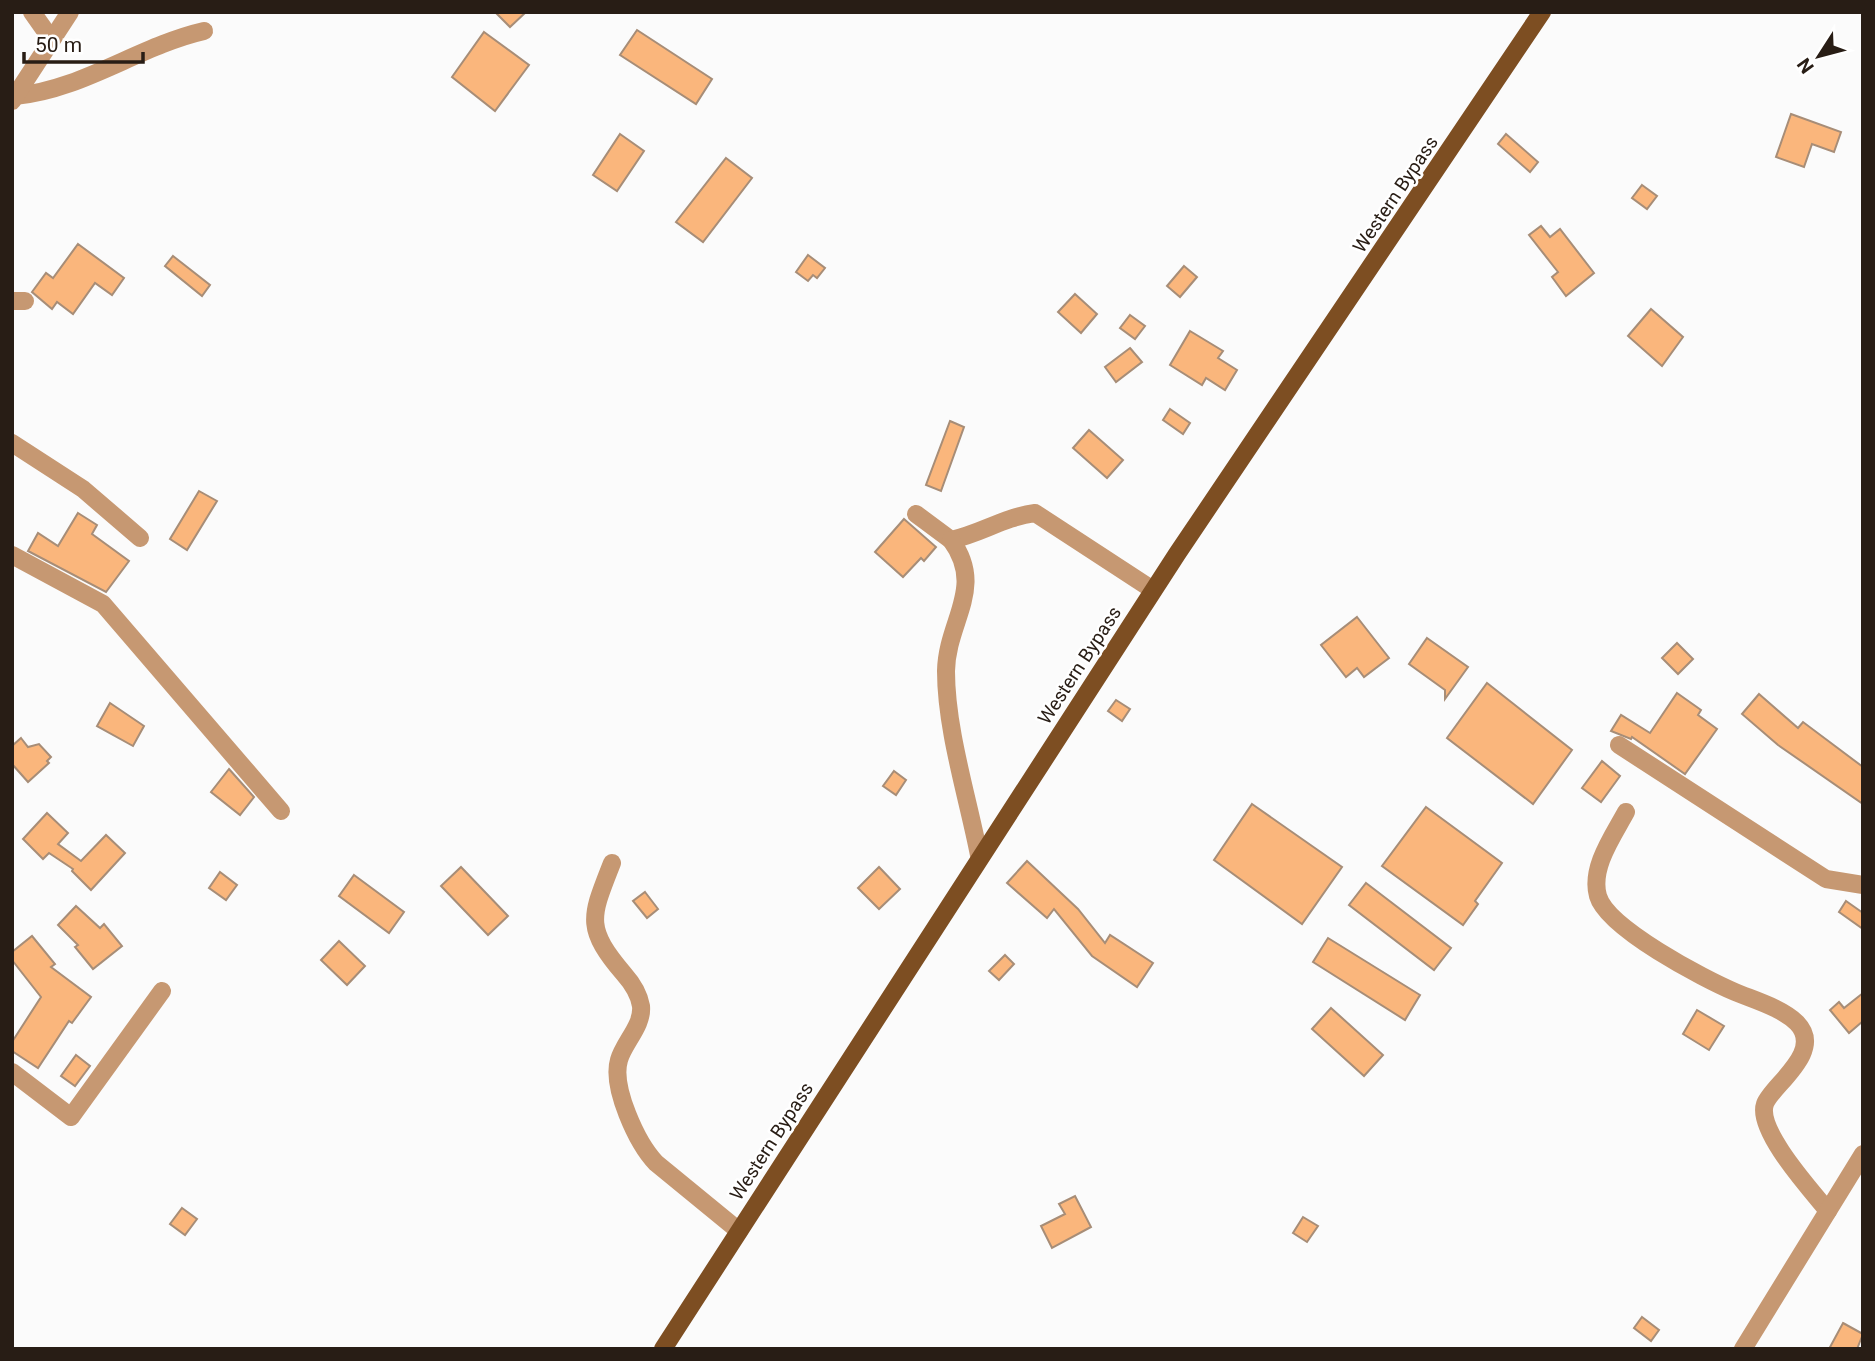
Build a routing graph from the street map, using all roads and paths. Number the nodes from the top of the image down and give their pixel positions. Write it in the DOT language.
graph roads {
  1 [pos="33,12"];
  2 [pos="70,12"];
  3 [pos="1542,12"];
  4 [pos="204,31"];
  5 [pos="51,39"];
  6 [pos="14,98"];
  7 [pos="12,443"];
  8 [pos="916,514"];
  9 [pos="140,538"];
  10 [pos="951,540"];
  11 [pos="12,555"];
  12 [pos="1153,590"];
  13 [pos="1619,745"];
  14 [pos="281,811"];
  15 [pos="1626,812"];
  16 [pos="979,855"];
  17 [pos="612,863"];
  18 [pos="1863,885"];
  19 [pos="162,991"];
  20 [pos="12,1072"];
  21 [pos="1863,1154"];
  22 [pos="1828,1211"];
  23 [pos="739,1230"];
  24 [pos="663,1349"];
  25 [pos="1743,1349"];
  1 -- 5 [label="street"];
  2 -- 5 [label="street"];
  3 -- 12 [label="main road, Western Bypass"];
  4 -- 6 [label="street"];
  5 -- 6 [label="street"];
  7 -- 9 [label="street"];
  8 -- 10 [label="street"];
  10 -- 12 [label="street"];
  10 -- 16 [label="street"];
  11 -- 14 [label="street"];
  12 -- 16 [label="main road, Western Bypass"];
  13 -- 18 [label="street"];
  15 -- 22 [label="street"];
  16 -- 23 [label="main road, Western Bypass"];
  17 -- 23 [label="street"];
  19 -- 20 [label="street"];
  21 -- 22 [label="street"];
  22 -- 25 [label="street"];
  23 -- 24 [label="main road, Western Bypass"];
}
